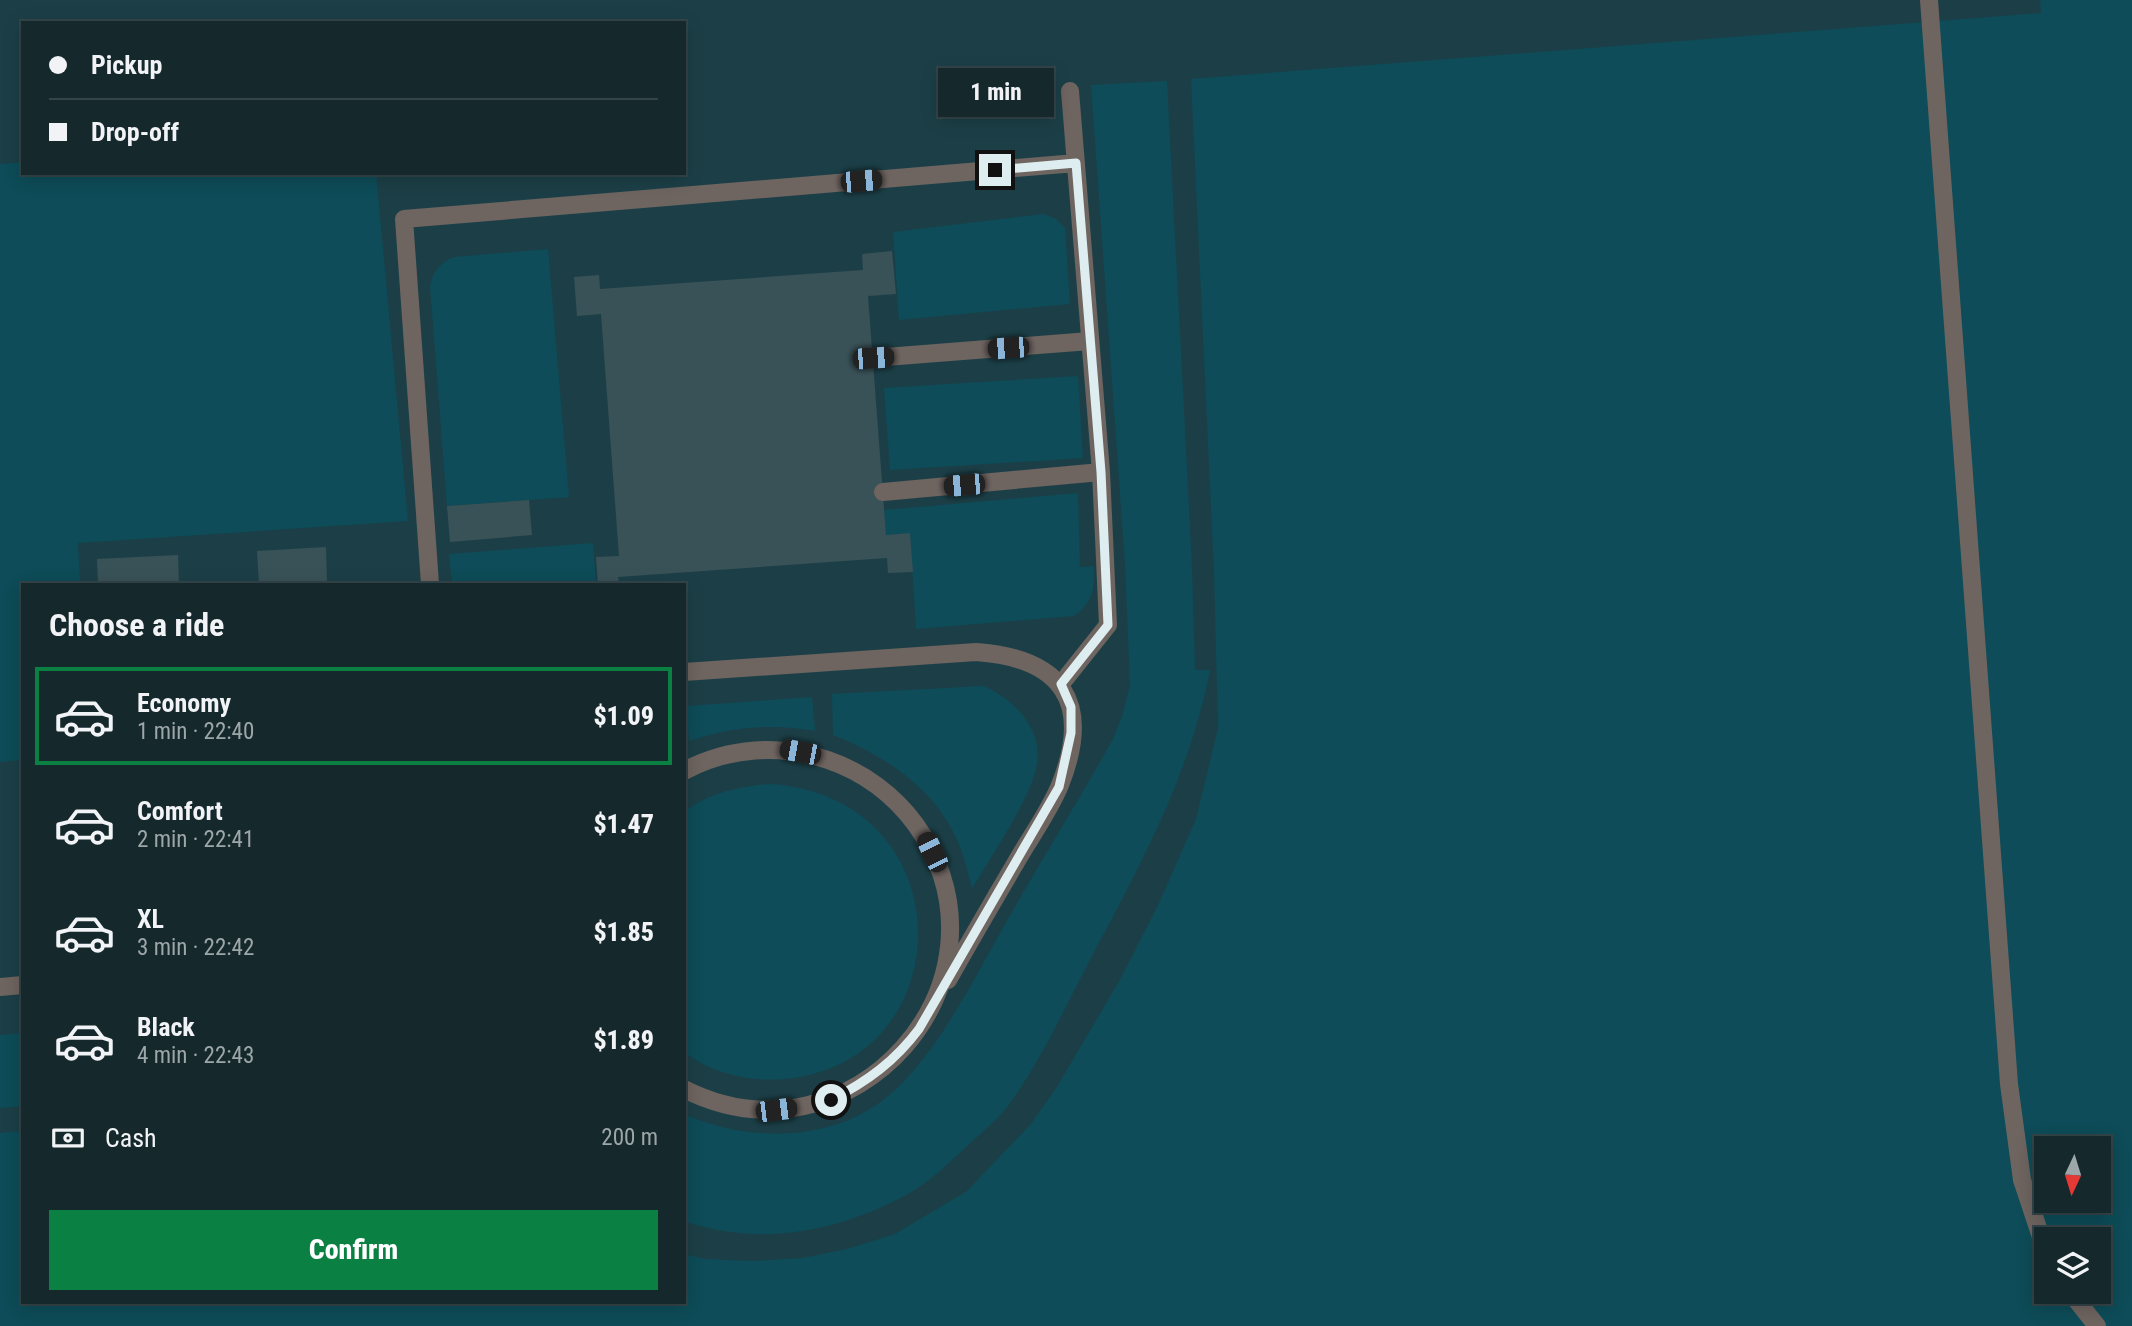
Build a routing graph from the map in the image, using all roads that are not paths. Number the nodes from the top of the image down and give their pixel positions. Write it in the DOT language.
graph roads {
  1 [pos="1929,0"];
  2 [pos="1070,91"];
  3 [pos="1076,163"];
  4 [pos="1090,341"];
  5 [pos="873,358"];
  6 [pos="1101,472"];
  7 [pos="883,492"];
  8 [pos="430,583"];
  9 [pos="686,672"];
  10 [pos="1061,684"];
  11 [pos="686,770"];
  12 [pos="21,985"];
  13 [pos="0,987"];
  14 [pos="934,1004"];
  15 [pos="686,1090"];
  16 [pos="2038,1227"];
  17 [pos="2080,1304"];
  18 [pos="2097,1326"];
  1 -- 16 [label="street"];
  2 -- 3 [label="street"];
  3 -- 4 [label="street"];
  3 -- 8 [label="street"];
  4 -- 5 [label="street"];
  4 -- 6 [label="street"];
  6 -- 7 [label="street"];
  6 -- 10 [label="street"];
  9 -- 10 [label="street"];
  10 -- 14 [label="street"];
  11 -- 14 [label="street"];
  12 -- 13 [label="street"];
  14 -- 15 [label="street"];
  17 -- 18 [label="street"];
}
